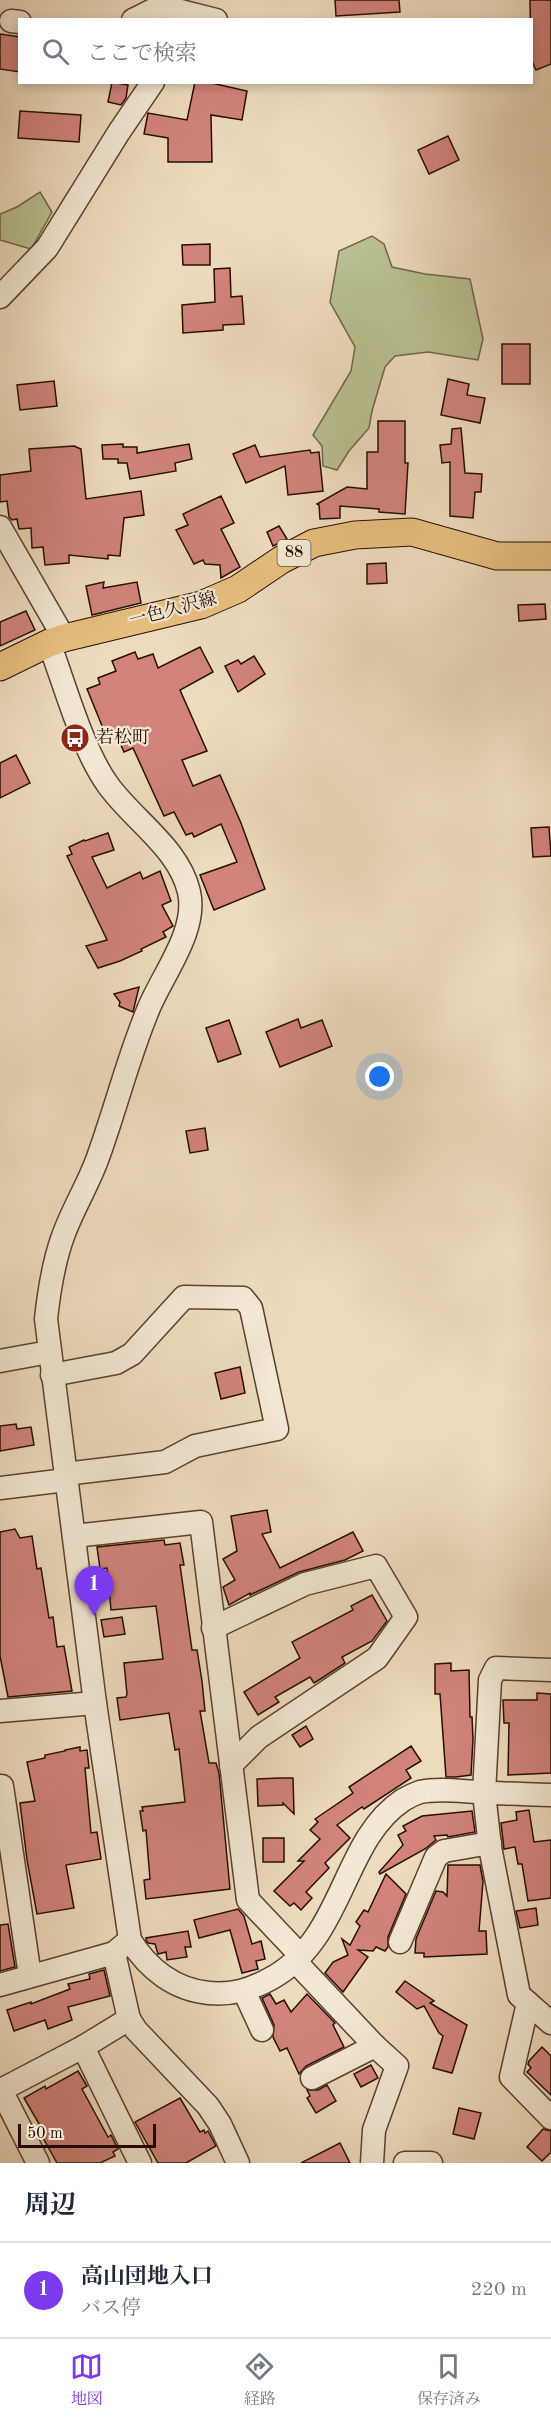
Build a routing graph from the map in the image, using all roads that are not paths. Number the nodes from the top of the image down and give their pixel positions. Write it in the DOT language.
graph roads {
  1 [pos="204,13"];
  2 [pos="137,18"];
  3 [pos="152,84"];
  4 [pos="0,297"];
  5 [pos="0,526"];
  6 [pos="551,556"];
  7 [pos="57,640"];
  8 [pos="0,667"];
  9 [pos="49,1352"];
  10 [pos="0,1361"];
  11 [pos="52,1375"];
  12 [pos="66,1477"];
  13 [pos="0,1488"];
  14 [pos="74,1536"];
  15 [pos="213,1628"];
  16 [pos="551,1670"];
  17 [pos="95,1702"];
  18 [pos="0,1711"];
  19 [pos="231,1766"];
  20 [pos="0,1786"];
  21 [pos="484,1793"];
  22 [pos="551,1795"];
  23 [pos="489,1843"];
  24 [pos="400,1942"];
  25 [pos="122,1946"];
  26 [pos="298,1959"];
  27 [pos="30,1976"];
  28 [pos="0,1985"];
  29 [pos="244,1991"];
  30 [pos="528,2003"];
  31 [pos="129,2019"];
  32 [pos="551,2023"];
  33 [pos="262,2030"];
  34 [pos="375,2046"];
  35 [pos="82,2047"];
  36 [pos="312,2078"];
  37 [pos="551,2118"];
  38 [pos="38,2163"];
  39 [pos="140,2163"];
  40 [pos="238,2163"];
  41 [pos="372,2163"];
  42 [pos="405,2163"];
  43 [pos="431,2163"];
  1 -- 2 [label="street"];
  3 -- 4 [label="street"];
  5 -- 7 [label="street"];
  6 -- 7 [label="main road, 一色久沢線 / 88"];
  7 -- 8 [label="main road, 一色久沢線 / 88"];
  7 -- 9 [label="street"];
  9 -- 10 [label="street"];
  9 -- 11 [label="street"];
  11 -- 12 [label="street"];
  11 -- 12 [label="street"];
  12 -- 13 [label="street"];
  12 -- 14 [label="street"];
  14 -- 15 [label="street"];
  14 -- 17 [label="street"];
  15 -- 19 [label="street"];
  15 -- 19 [label="street"];
  16 -- 21 [label="street"];
  17 -- 18 [label="street"];
  17 -- 25 [label="street"];
  19 -- 26 [label="street"];
  20 -- 27 [label="street"];
  21 -- 22 [label="street"];
  21 -- 23 [label="street"];
  21 -- 26 [label="street"];
  23 -- 24 [label="street"];
  23 -- 30 [label="street"];
  25 -- 27 [label="street"];
  25 -- 29 [label="street"];
  25 -- 31 [label="street"];
  26 -- 29 [label="street"];
  26 -- 34 [label="street"];
  27 -- 28 [label="street"];
  29 -- 33 [label="street"];
  30 -- 32 [label="street"];
  30 -- 37 [label="street"];
  31 -- 35 [label="street"];
  31 -- 40 [label="street"];
  34 -- 36 [label="street"];
  34 -- 41 [label="street"];
  35 -- 38 [label="street"];
  35 -- 39 [label="street"];
  42 -- 43 [label="street"];
}
